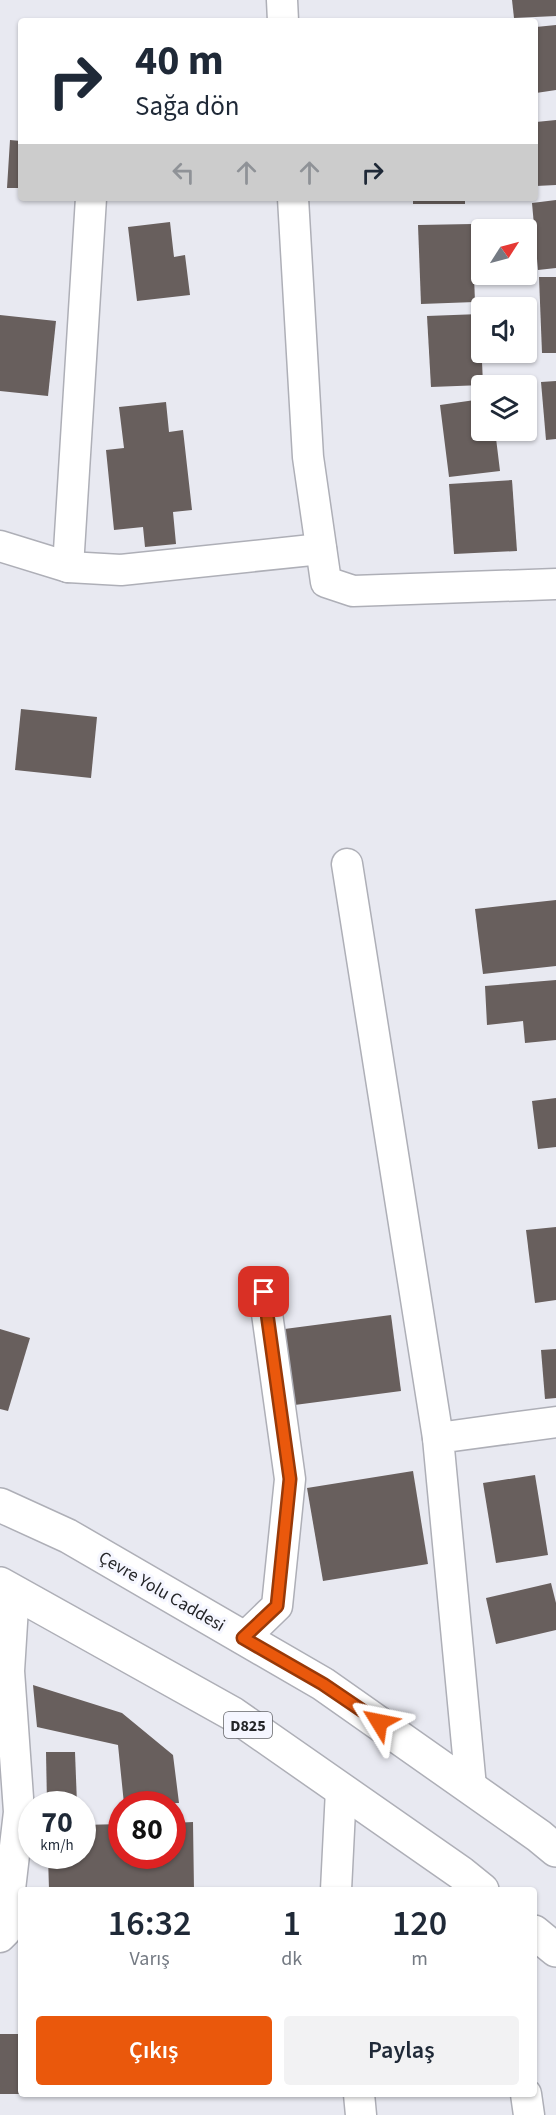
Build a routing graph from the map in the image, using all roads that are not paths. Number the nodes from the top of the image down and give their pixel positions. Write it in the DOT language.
graph roads {
  1 [pos="282,0"];
  2 [pos="283,18"];
  3 [pos="91,201"];
  4 [pos="293,201"];
  5 [pos="0,546"];
  6 [pos="321,549"];
  7 [pos="68,567"];
  8 [pos="556,584"];
  9 [pos="347,864"];
  10 [pos="264,1292"];
  11 [pos="556,1422"];
  12 [pos="438,1438"];
  13 [pos="0,1504"];
  14 [pos="7,1587"];
  15 [pos="243,1638"];
  16 [pos="471,1787"];
  17 [pos="341,1790"];
  18 [pos="556,1850"];
  19 [pos="336,1887"];
  20 [pos="478,1887"];
  21 [pos="537,1934"];
  22 [pos="0,1937"];
  23 [pos="556,1950"];
  24 [pos="358,2097"];
  25 [pos="526,2097"];
  26 [pos="361,2115"];
  27 [pos="529,2115"];
  1 -- 2 [label="street"];
  3 -- 7 [label="street"];
  4 -- 6 [label="street"];
  5 -- 7 [label="street"];
  6 -- 7 [label="street"];
  6 -- 8 [label="street"];
  9 -- 12 [label="street"];
  10 -- 15 [label="street"];
  11 -- 12 [label="street"];
  12 -- 16 [label="street"];
  13 -- 15 [label="highway, Çevre Yolu Caddesi"];
  14 -- 17 [label="highway, D825"];
  14 -- 22 [label="street"];
  15 -- 16 [label="highway, Çevre Yolu Caddesi"];
  16 -- 18 [label="highway, Çevre Yolu Caddesi"];
  17 -- 19 [label="street"];
  17 -- 20 [label="highway, D825"];
  21 -- 23 [label="highway"];
  24 -- 26 [label="street"];
  25 -- 27 [label="street"];
}
